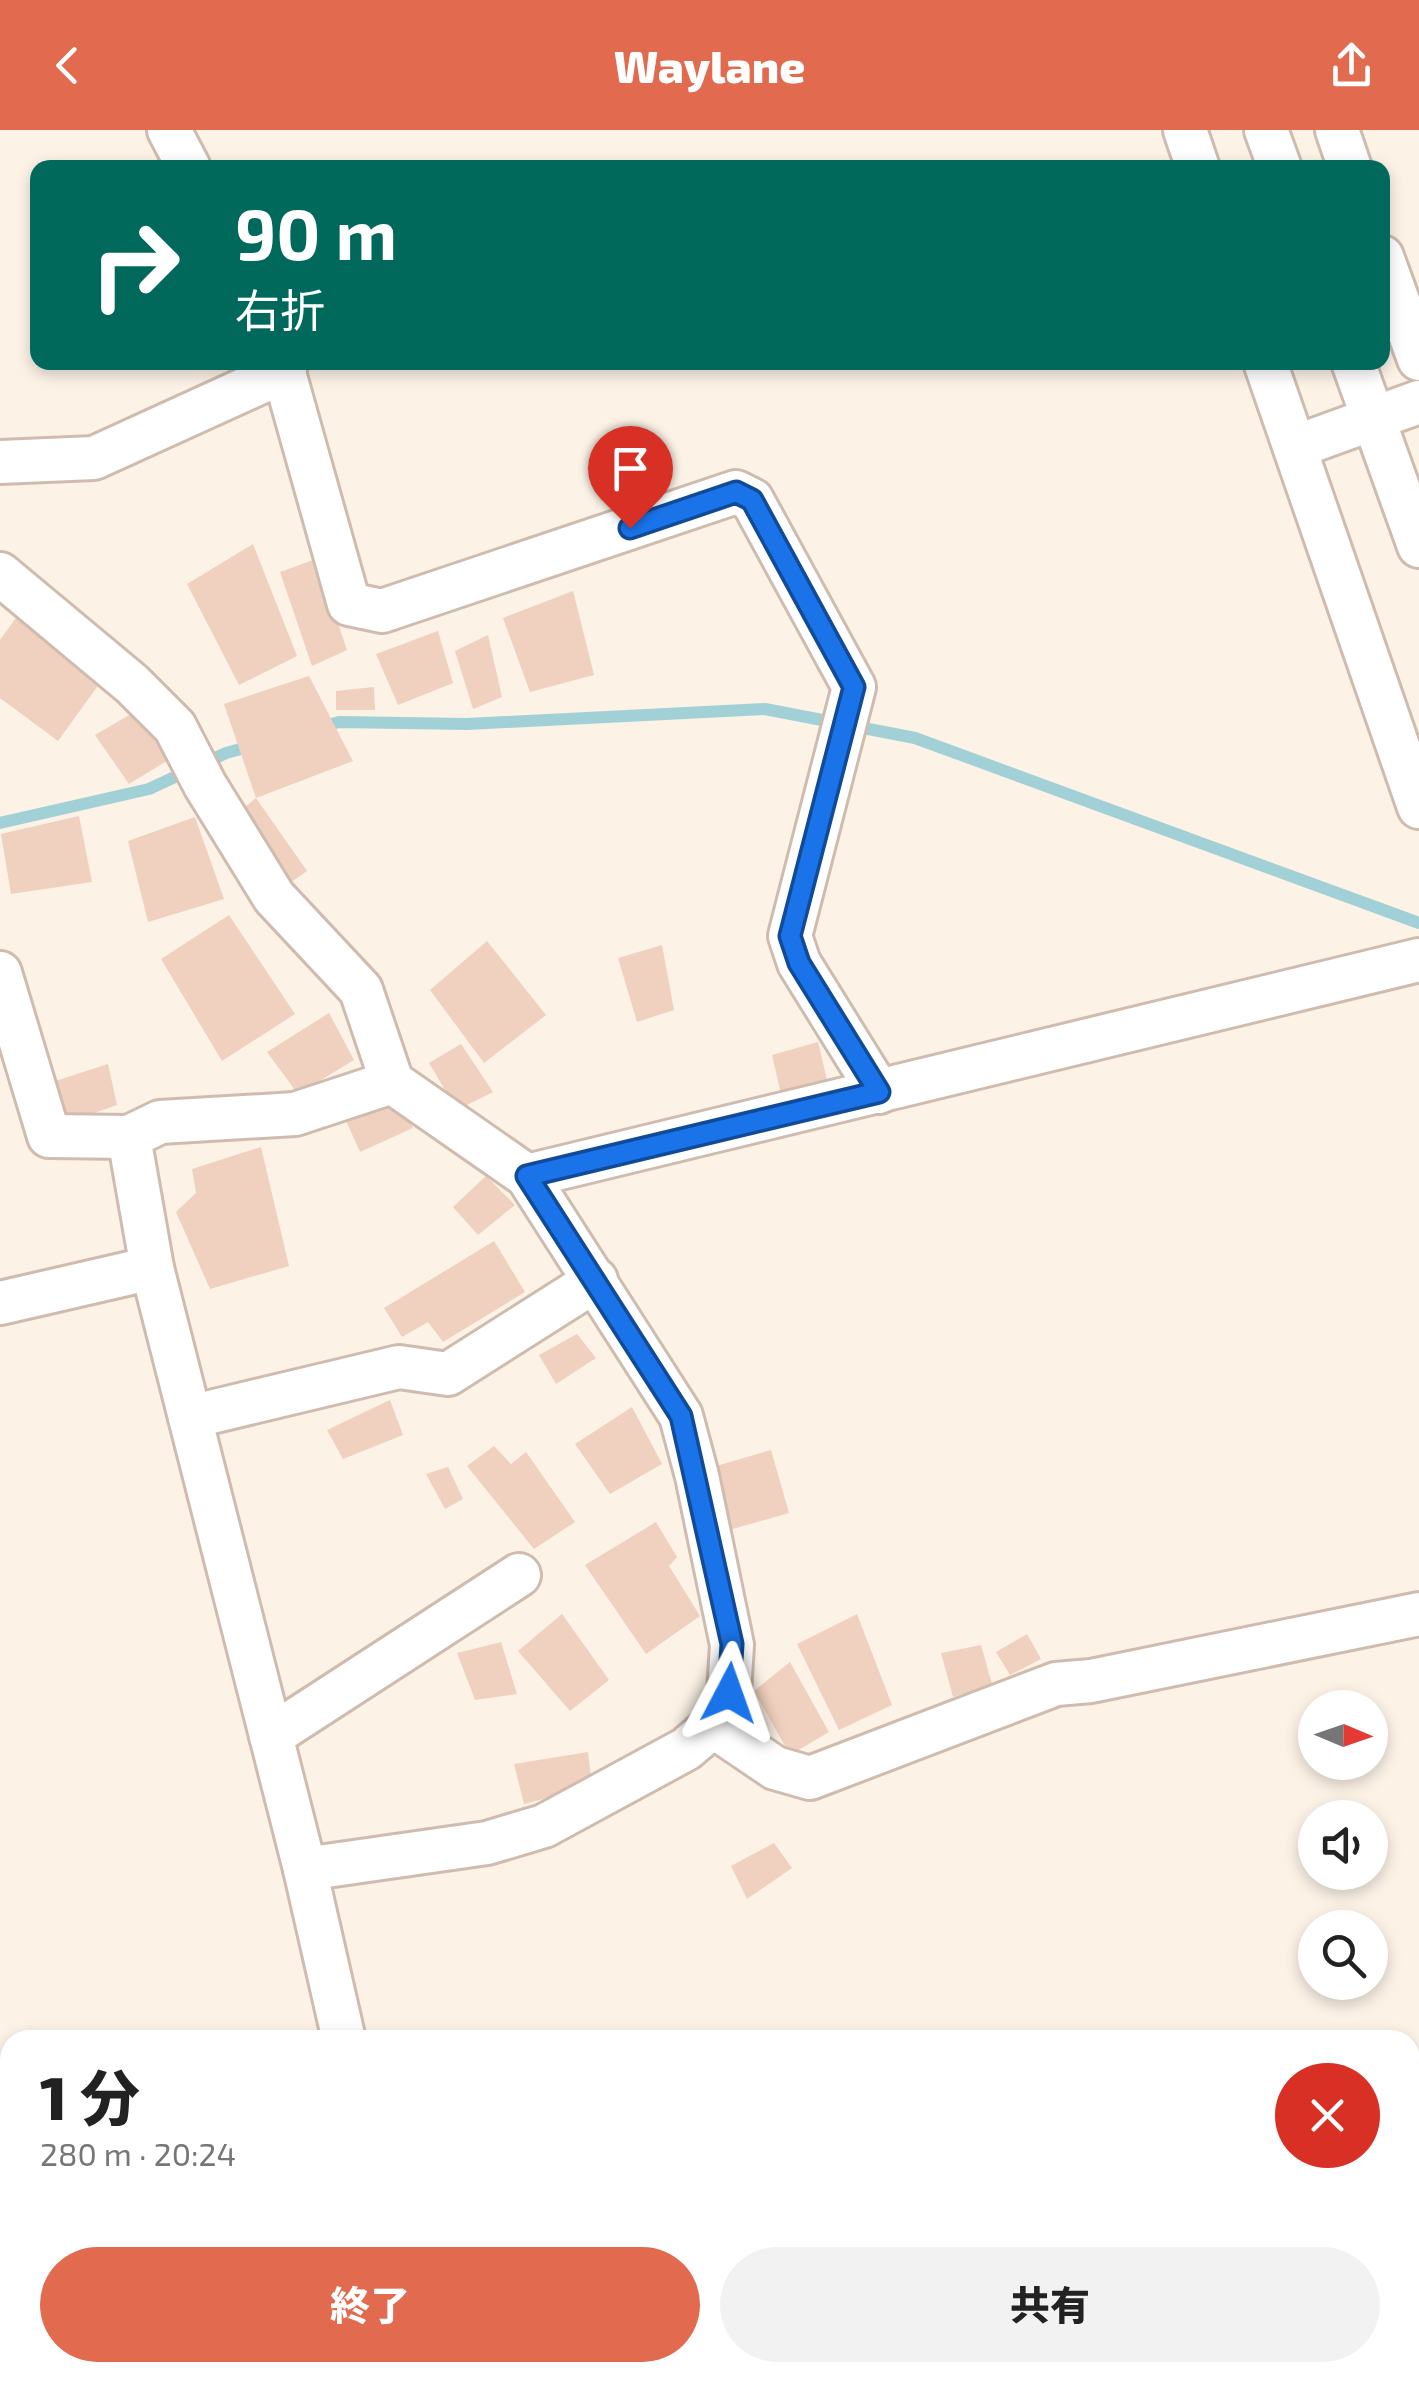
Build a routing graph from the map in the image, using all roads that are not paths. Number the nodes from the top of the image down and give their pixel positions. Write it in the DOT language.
graph roads {
  1 [pos="168,130"];
  2 [pos="1185,130"];
  3 [pos="1266,130"];
  4 [pos="1337,130"];
  5 [pos="185,160"];
  6 [pos="1195,160"];
  7 [pos="1277,160"];
  8 [pos="1347,160"];
  9 [pos="1390,279"];
  10 [pos="1419,359"];
  11 [pos="277,370"];
  12 [pos="284,370"];
  13 [pos="1269,370"];
  14 [pos="1355,370"];
  15 [pos="1419,402"];
  16 [pos="1374,419"];
  17 [pos="1295,447"];
  18 [pos="0,462"];
  19 [pos="1419,546"];
  20 [pos="0,574"];
  21 [pos="1419,807"];
  22 [pos="1419,960"];
  23 [pos="0,973"];
  24 [pos="392,1082"];
  25 [pos="879,1092"];
  26 [pos="129,1137"];
  27 [pos="527,1176"];
  28 [pos="152,1268"];
  29 [pos="596,1280"];
  30 [pos="0,1303"];
  31 [pos="190,1417"];
  32 [pos="520,1575"];
  33 [pos="1419,1614"];
  34 [pos="714,1726"];
  35 [pos="271,1736"];
  36 [pos="305,1869"];
  37 [pos="342,2030"];
  1 -- 5 [label="street"];
  2 -- 6 [label="street"];
  3 -- 7 [label="street"];
  4 -- 8 [label="street"];
  9 -- 10 [label="street"];
  11 -- 18 [label="street"];
  12 -- 25 [label="street"];
  13 -- 17 [label="street"];
  14 -- 16 [label="street"];
  15 -- 16 [label="street"];
  16 -- 17 [label="street"];
  16 -- 19 [label="street"];
  17 -- 21 [label="street"];
  20 -- 24 [label="street"];
  22 -- 25 [label="street"];
  23 -- 26 [label="street"];
  24 -- 26 [label="street"];
  24 -- 27 [label="street"];
  25 -- 27 [label="street"];
  26 -- 28 [label="street"];
  27 -- 29 [label="street"];
  28 -- 30 [label="street"];
  28 -- 31 [label="street"];
  29 -- 31 [label="street"];
  29 -- 34 [label="street"];
  31 -- 35 [label="street"];
  32 -- 35 [label="street"];
  33 -- 34 [label="street"];
  34 -- 36 [label="street"];
  35 -- 36 [label="street"];
  36 -- 37 [label="street"];
}
